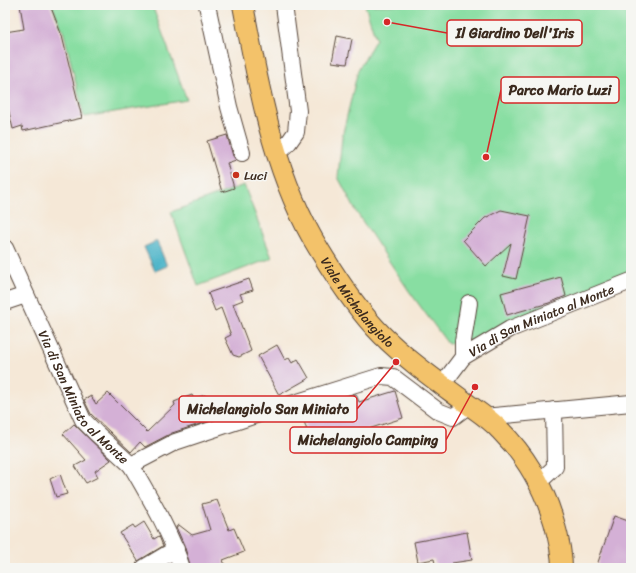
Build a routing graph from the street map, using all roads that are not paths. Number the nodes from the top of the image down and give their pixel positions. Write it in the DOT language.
graph roads {
  1 [pos="207,5"];
  2 [pos="243,5"];
  3 [pos="284,5"];
  4 [pos="242,153"];
  5 [pos="276,154"];
  6 [pos="5,248"];
  7 [pos="631,281"];
  8 [pos="26,295"];
  9 [pos="5,302"];
  10 [pos="469,303"];
  11 [pos="463,357"];
  12 [pos="442,385"];
  13 [pos="631,402"];
  14 [pos="469,405"];
  15 [pos="554,410"];
  16 [pos="484,417"];
  17 [pos="130,465"];
  18 [pos="538,483"];
  19 [pos="176,549"];
  20 [pos="144,568"];
  21 [pos="182,568"];
  22 [pos="562,568"];
  1 -- 4 [label="street"];
  2 -- 5 [label="main road, Viale Michelangiolo"];
  3 -- 5 [label="street"];
  5 -- 12 [label="main road, Viale Michelangiolo"];
  6 -- 8 [label="street, Via di San Miniato al Monte"];
  7 -- 11 [label="street, Via di San Miniato al Monte"];
  8 -- 9 [label="street"];
  8 -- 17 [label="street, Via di San Miniato al Monte"];
  10 -- 11 [label="street"];
  11 -- 12 [label="street, Via di San Miniato al Monte"];
  12 -- 14 [label="main road, Viale Michelangiolo"];
  13 -- 15 [label="street"];
  14 -- 16 [label="main road, Viale Michelangiolo"];
  14 -- 17 [label="street, Via di San Miniato al Monte"];
  15 -- 16 [label="street"];
  15 -- 18 [label="street"];
  16 -- 18 [label="main road, Viale Michelangiolo"];
  17 -- 19 [label="street"];
  18 -- 22 [label="main road, Viale Michelangiolo"];
  19 -- 20 [label="street"];
  19 -- 21 [label="street"];
}
